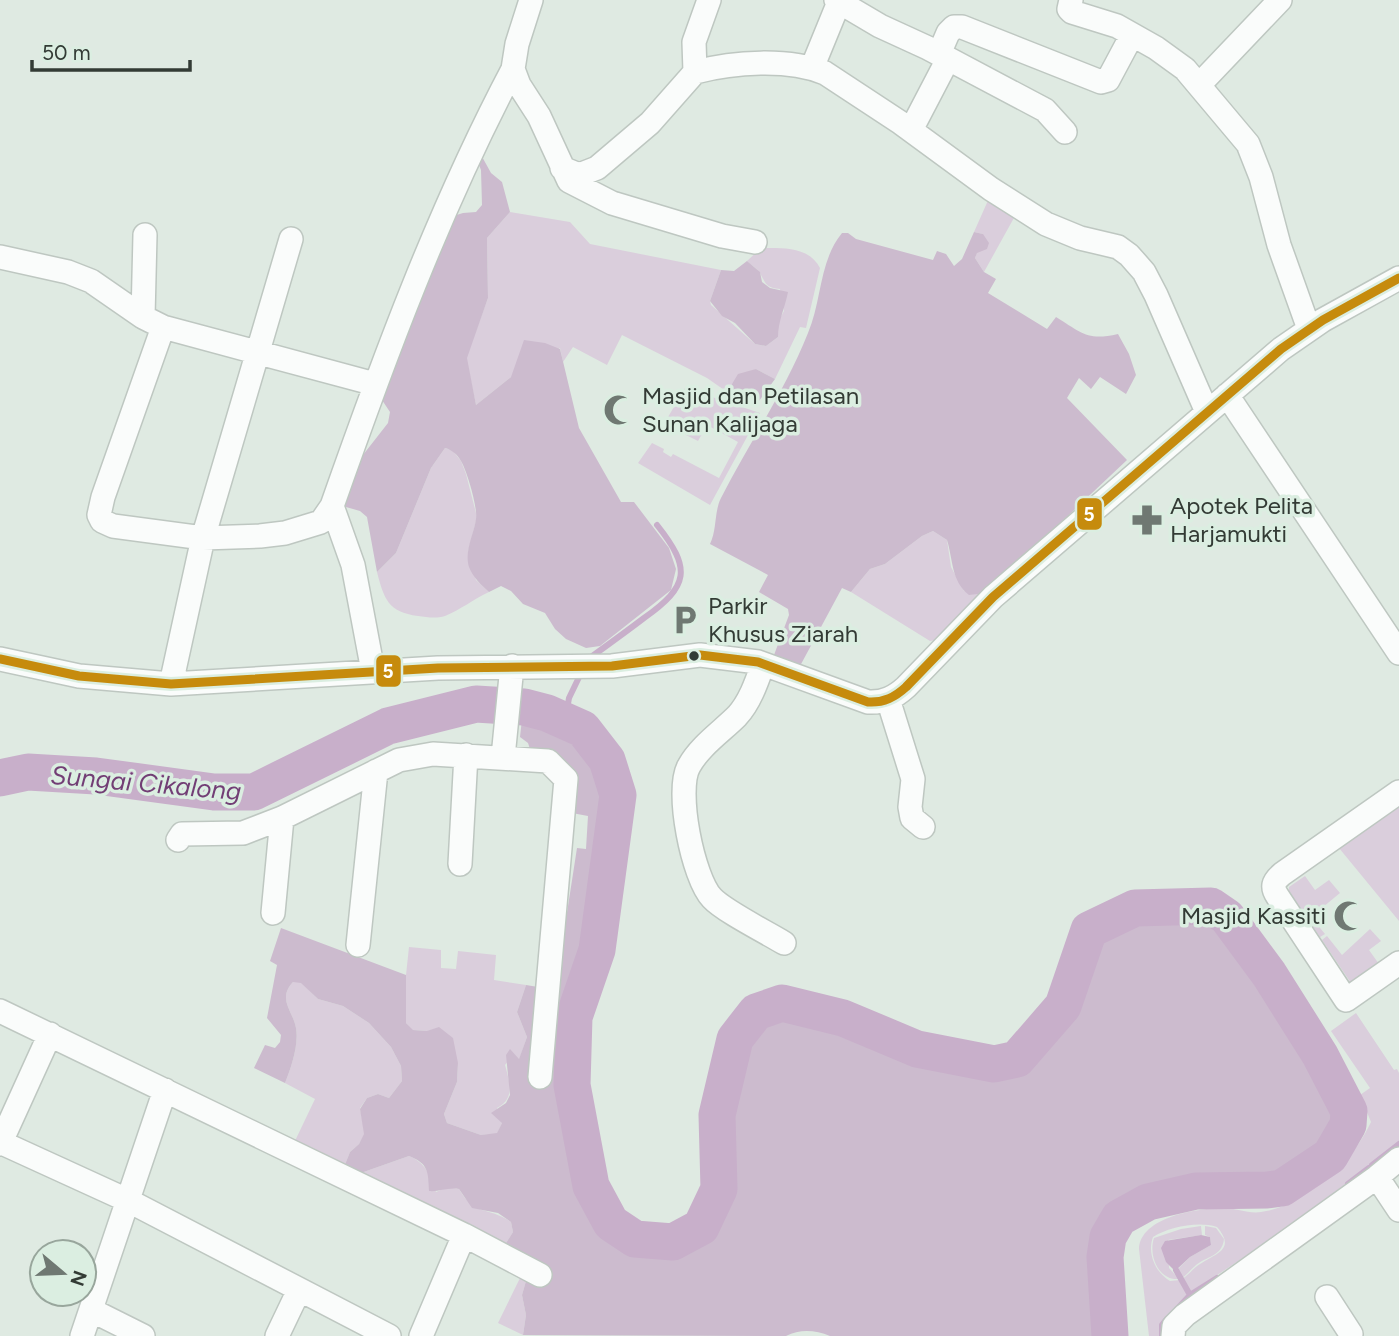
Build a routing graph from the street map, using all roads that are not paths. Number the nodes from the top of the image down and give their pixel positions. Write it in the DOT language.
graph roads {
  1 [pos="531,0"];
  2 [pos="709,0"];
  3 [pos="1071,0"];
  4 [pos="1280,0"];
  5 [pos="837,1"];
  6 [pos="1132,35"];
  7 [pos="943,56"];
  8 [pos="812,68"];
  9 [pos="513,69"];
  10 [pos="695,72"];
  11 [pos="1199,85"];
  12 [pos="911,130"];
  13 [pos="1065,132"];
  14 [pos="562,168"];
  15 [pos="145,235"];
  16 [pos="291,239"];
  17 [pos="755,242"];
  18 [pos="0,257"];
  19 [pos="1399,278"];
  20 [pos="153,322"];
  21 [pos="1309,329"];
  22 [pos="258,354"];
  23 [pos="375,384"];
  24 [pos="1227,396"];
  25 [pos="1207,411"];
  26 [pos="332,506"];
  27 [pos="203,538"];
  28 [pos="1399,653"];
  29 [pos="0,659"];
  30 [pos="763,664"];
  31 [pos="373,671"];
  32 [pos="511,673"];
  33 [pos="171,684"];
  34 [pos="888,699"];
  35 [pos="466,755"];
  36 [pos="503,757"];
  37 [pos="376,771"];
  38 [pos="1399,792"];
  39 [pos="282,818"];
  40 [pos="923,827"];
  41 [pos="178,840"];
  42 [pos="460,864"];
  43 [pos="273,913"];
  44 [pos="784,943"];
  45 [pos="358,945"];
  46 [pos="1399,963"];
  47 [pos="0,1011"];
  48 [pos="50,1034"];
  49 [pos="540,1077"];
  50 [pos="165,1090"];
  51 [pos="0,1143"];
  52 [pos="1399,1159"];
  53 [pos="1377,1177"];
  54 [pos="129,1201"];
  55 [pos="1399,1210"];
  56 [pos="464,1235"];
  57 [pos="540,1275"];
  58 [pos="299,1290"];
  59 [pos="1326,1297"];
  60 [pos="90,1310"];
  61 [pos="1350,1335"];
  62 [pos="82,1336"];
  63 [pos="143,1336"];
  64 [pos="276,1336"];
  65 [pos="389,1336"];
  66 [pos="421,1336"];
  67 [pos="1173,1336"];
  1 -- 9 [label="street"];
  2 -- 10 [label="street"];
  3 -- 6 [label="street"];
  4 -- 11 [label="street"];
  5 -- 7 [label="street"];
  5 -- 8 [label="street"];
  6 -- 7 [label="street"];
  6 -- 11 [label="street"];
  7 -- 12 [label="street"];
  7 -- 13 [label="street"];
  8 -- 10 [label="street"];
  8 -- 12 [label="street"];
  9 -- 14 [label="street"];
  9 -- 23 [label="street"];
  10 -- 14 [label="street"];
  11 -- 21 [label="street"];
  12 -- 25 [label="street"];
  14 -- 17 [label="street"];
  15 -- 20 [label="street"];
  16 -- 22 [label="street"];
  18 -- 20 [label="street"];
  19 -- 21 [label="street"];
  20 -- 22 [label="street"];
  20 -- 27 [label="street"];
  21 -- 24 [label="street"];
  22 -- 23 [label="street"];
  22 -- 27 [label="street"];
  23 -- 26 [label="street"];
  24 -- 25 [label="street"];
  24 -- 28 [label="street"];
  25 -- 34 [label="street"];
  26 -- 27 [label="street"];
  26 -- 31 [label="street"];
  27 -- 33 [label="street"];
  29 -- 33 [label="street"];
  30 -- 32 [label="street"];
  30 -- 34 [label="street"];
  30 -- 44 [label="street"];
  31 -- 32 [label="street"];
  31 -- 33 [label="street"];
  32 -- 36 [label="street"];
  34 -- 40 [label="street"];
  35 -- 36 [label="street"];
  35 -- 37 [label="street"];
  35 -- 42 [label="street"];
  36 -- 49 [label="street"];
  37 -- 39 [label="street"];
  37 -- 45 [label="street"];
  38 -- 46 [label="street"];
  39 -- 41 [label="street"];
  39 -- 43 [label="street"];
  47 -- 48 [label="street"];
  48 -- 50 [label="street"];
  48 -- 51 [label="street"];
  50 -- 54 [label="street"];
  50 -- 56 [label="street"];
  51 -- 54 [label="street"];
  52 -- 53 [label="street"];
  53 -- 55 [label="street"];
  53 -- 67 [label="street"];
  54 -- 58 [label="street"];
  54 -- 60 [label="street"];
  56 -- 57 [label="street"];
  56 -- 66 [label="street"];
  58 -- 64 [label="street"];
  58 -- 65 [label="street"];
  59 -- 61 [label="street"];
  60 -- 62 [label="street"];
  60 -- 63 [label="street"];
}
